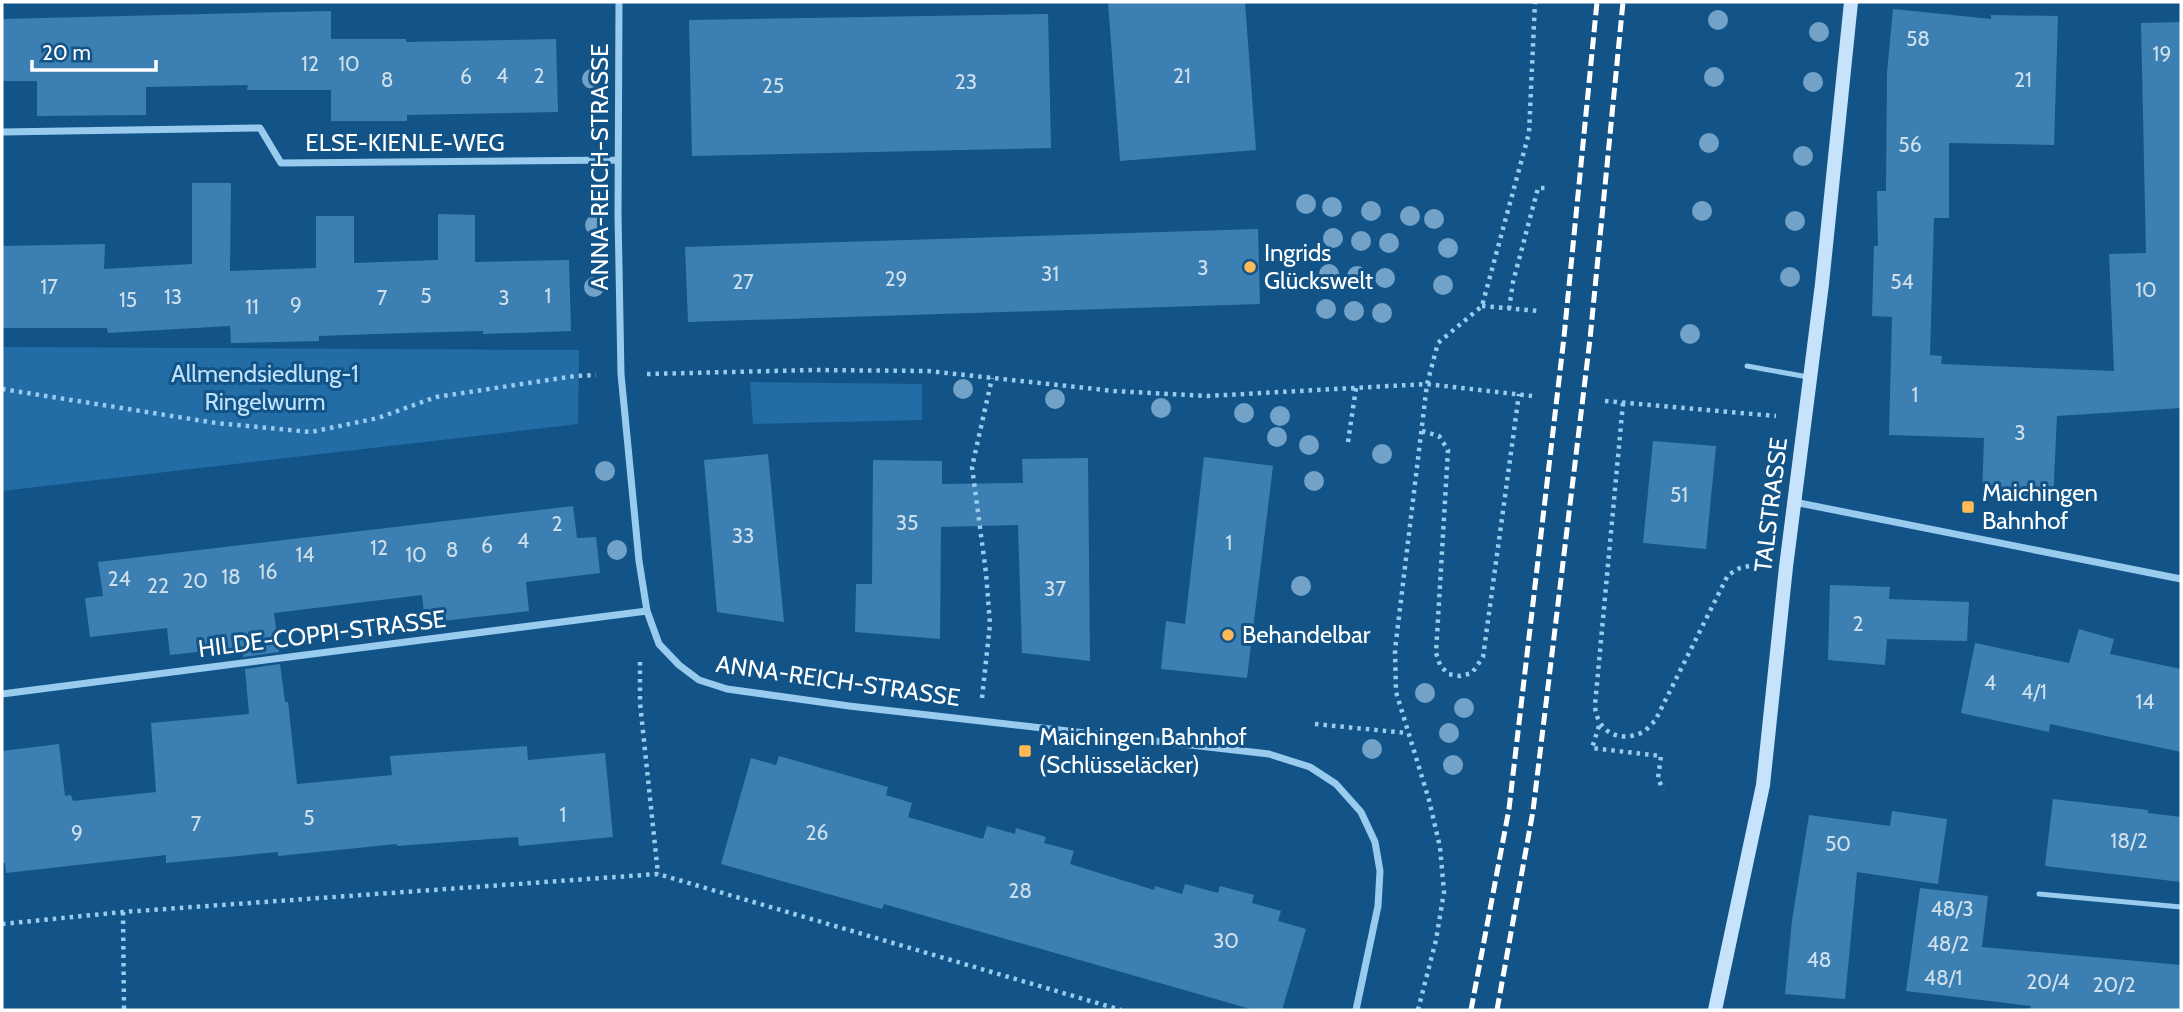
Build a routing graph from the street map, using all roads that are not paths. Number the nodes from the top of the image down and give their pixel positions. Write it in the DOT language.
graph roads {
  1 [pos="619,2"];
  2 [pos="1851,2"];
  3 [pos="2,132"];
  4 [pos="618,160"];
  5 [pos="1747,366"];
  6 [pos="1811,377"];
  7 [pos="1794,502"];
  8 [pos="2181,579"];
  9 [pos="647,611"];
  10 [pos="2,694"];
  11 [pos="2039,894"];
  12 [pos="2181,907"];
  13 [pos="1356,1010"];
  14 [pos="1715,1010"];
  1 -- 4 [label="street, ANNA-REICH-STRASSE"];
  2 -- 6 [label="street, TALSTRASSE"];
  3 -- 4 [label="street, ELSE-KIENLE-WEG"];
  4 -- 9 [label="street, ANNA-REICH-STRASSE"];
  5 -- 6 [label="lane"];
  6 -- 7 [label="street, TALSTRASSE"];
  7 -- 8 [label="street"];
  7 -- 14 [label="street, TALSTRASSE"];
  9 -- 10 [label="street, HILDE-COPPI-STRASSE"];
  9 -- 13 [label="street, ANNA-REICH-STRASSE"];
  11 -- 12 [label="lane"];
}
